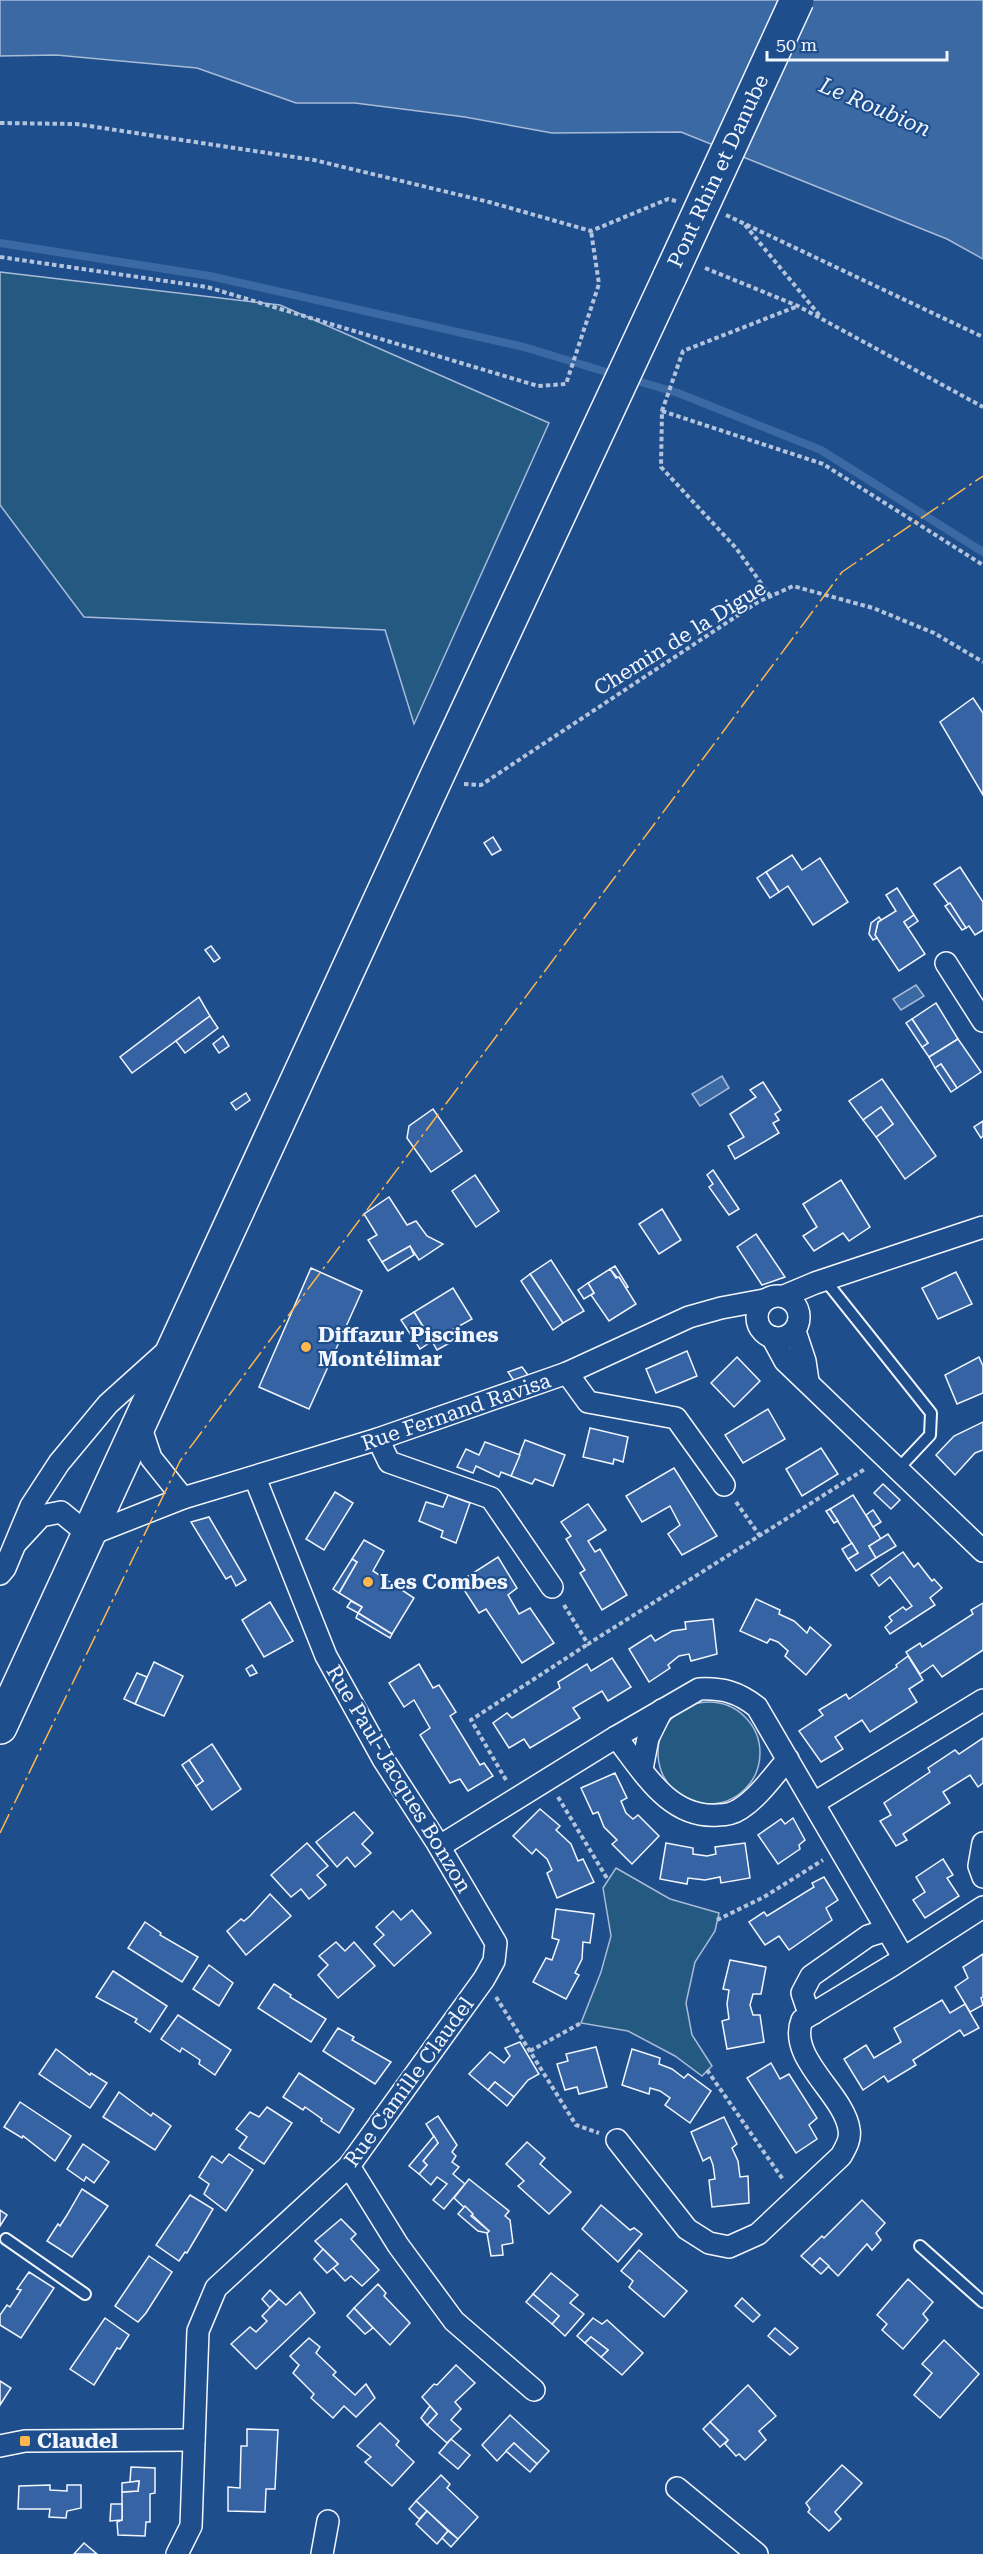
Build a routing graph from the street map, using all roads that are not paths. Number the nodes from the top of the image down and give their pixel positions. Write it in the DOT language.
graph roads {
  1 [pos="797,0"];
  2 [pos="946,963"];
  3 [pos="983,1021"];
  4 [pos="982,1229"];
  5 [pos="820,1281"];
  6 [pos="721,1308"];
  7 [pos="786,1309"];
  8 [pos="766,1332"];
  9 [pos="175,1344"];
  10 [pos="567,1373"];
  11 [pos="807,1381"];
  12 [pos="139,1422"];
  13 [pos="378,1439"];
  14 [pos="893,1462"];
  15 [pos="255,1478"];
  16 [pos="724,1485"];
  17 [pos="183,1498"];
  18 [pos="89,1535"];
  19 [pos="17,1542"];
  20 [pos="983,1551"];
  21 [pos="0,1574"];
  22 [pos="552,1587"];
  23 [pos="983,1700"];
  24 [pos="662,1710"];
  25 [pos="0,1727"];
  26 [pos="616,1737"];
  27 [pos="788,1759"];
  28 [pos="642,1770"];
  29 [pos="814,1803"];
  30 [pos="983,1843"];
  31 [pos="440,1846"];
  32 [pos="983,1877"];
  33 [pos="983,1907"];
  34 [pos="887,1930"];
  35 [pos="496,1943"];
  36 [pos="903,1957"];
  37 [pos="814,2013"];
  38 [pos="617,2139"];
  39 [pos="349,2166"];
  40 [pos="6,2239"];
  41 [pos="920,2246"];
  42 [pos="85,2294"];
  43 [pos="983,2302"];
  44 [pos="534,2390"];
  45 [pos="194,2440"];
  46 [pos="0,2446"];
  47 [pos="677,2488"];
  48 [pos="328,2521"];
  49 [pos="177,2554"];
  50 [pos="322,2554"];
  51 [pos="757,2554"];
  1 -- 9 [label="main road, Pont Rhin et Danube, bridge"];
  2 -- 3 [label="street"];
  4 -- 5 [label="street"];
  5 -- 7 [label="street"];
  5 -- 14 [label="lane"];
  6 -- 7 [label="street, Rue Fernand Ravisa"];
  6 -- 8 [label="street"];
  6 -- 10 [label="street, Rue Fernand Ravisa"];
  7 -- 8 [label="street"];
  7 -- 8 [label="street"];
  7 -- 11 [label="street"];
  8 -- 11 [label="street"];
  9 -- 12 [label="main road, Pont Rhin et Danube"];
  9 -- 19 [label="street"];
  10 -- 13 [label="street, Rue Fernand Ravisa"];
  10 -- 16 [label="street"];
  11 -- 14 [label="street"];
  12 -- 17 [label="street"];
  12 -- 18 [label="main road, Pont Rhin et Danube"];
  13 -- 15 [label="street, Rue Fernand Ravisa"];
  13 -- 22 [label="street"];
  14 -- 20 [label="street"];
  15 -- 17 [label="street, Rue Fernand Ravisa"];
  15 -- 31 [label="street, Rue Paul-Jacques Bonzon"];
  17 -- 18 [label="street, Rue Fernand Ravisa"];
  18 -- 19 [label="street"];
  18 -- 25 [label="main road, Pont Rhin et Danube"];
  19 -- 21 [label="street"];
  23 -- 29 [label="street"];
  24 -- 26 [label="street"];
  24 -- 27 [label="street"];
  24 -- 28 [label="street"];
  26 -- 28 [label="street"];
  26 -- 31 [label="street"];
  27 -- 28 [label="street"];
  27 -- 29 [label="street"];
  29 -- 34 [label="street"];
  30 -- 32 [label="street"];
  31 -- 35 [label="street, Rue Paul-Jacques Bonzon"];
  33 -- 36 [label="street"];
  34 -- 36 [label="street"];
  34 -- 37 [label="street"];
  35 -- 39 [label="street, Rue Camille Claudel"];
  36 -- 37 [label="street"];
  37 -- 38 [label="street"];
  39 -- 44 [label="street"];
  39 -- 45 [label="street, Rue Camille Claudel"];
  40 -- 42 [label="lane"];
  41 -- 43 [label="lane"];
  45 -- 46 [label="street"];
  45 -- 49 [label="street"];
  47 -- 51 [label="street"];
  48 -- 50 [label="street"];
}
